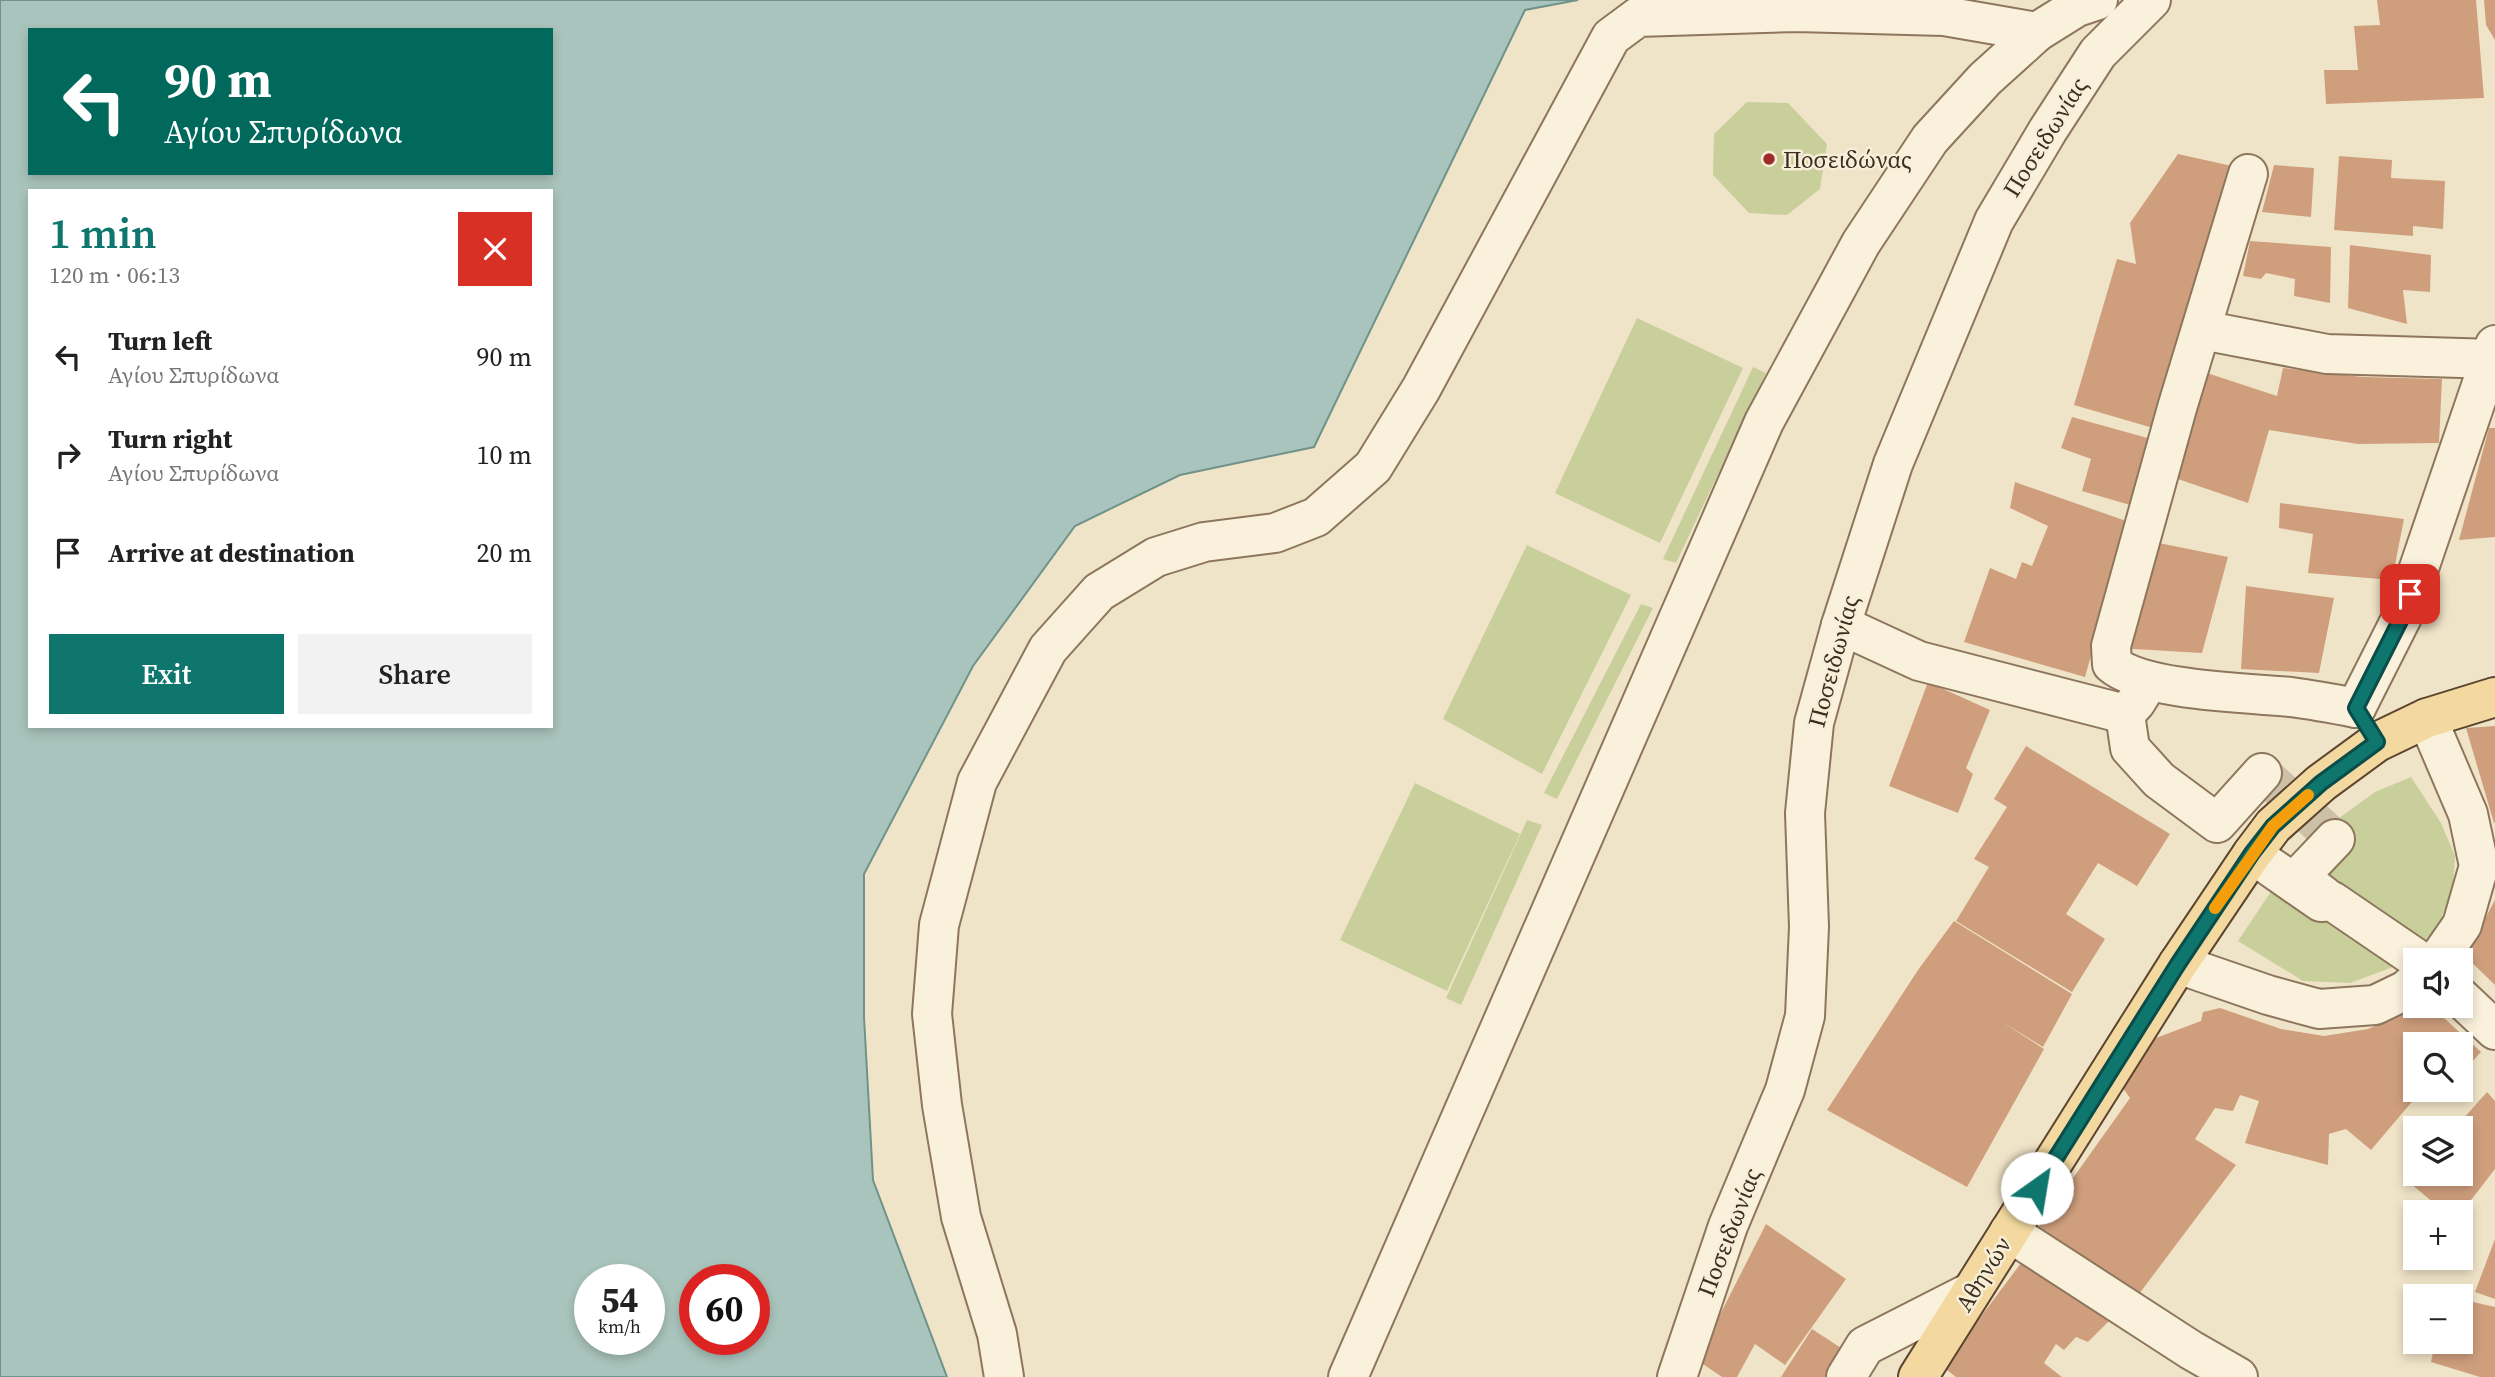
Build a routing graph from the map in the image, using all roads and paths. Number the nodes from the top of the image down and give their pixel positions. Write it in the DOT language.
graph roads {
  1 [pos="2098,0"];
  2 [pos="2151,0"];
  3 [pos="2037,32"];
  4 [pos="2248,174"];
  5 [pos="2202,330"];
  6 [pos="2494,355"];
  7 [pos="1840,625"];
  8 [pos="2149,681"];
  9 [pos="2495,697"];
  10 [pos="2356,708"];
  11 [pos="2125,714"];
  12 [pos="2427,718"];
  13 [pos="2377,742"];
  14 [pos="2262,774"];
  15 [pos="2335,839"];
  16 [pos="2252,853"];
  17 [pos="2332,901"];
  18 [pos="2446,948"];
  19 [pos="2403,949"];
  20 [pos="2178,964"];
  21 [pos="2403,991"];
  22 [pos="2473,1009"];
  23 [pos="2495,1030"];
  24 [pos="2008,1232"];
  25 [pos="1971,1292"];
  26 [pos="1004,1377"];
  27 [pos="1348,1377"];
  28 [pos="1677,1377"];
  29 [pos="1846,1377"];
  30 [pos="1918,1377"];
  31 [pos="2238,1377"];
  1 -- 3 [label="street"];
  2 -- 7 [label="street, Ποσειδωνίας"];
  3 -- 26 [label="street"];
  3 -- 27 [label="street"];
  4 -- 5 [label="street"];
  5 -- 6 [label="street"];
  5 -- 8 [label="street"];
  6 -- 10 [label="street"];
  7 -- 11 [label="street"];
  7 -- 28 [label="street, Ποσειδωνίας"];
  8 -- 10 [label="street"];
  8 -- 11 [label="street"];
  9 -- 12 [label="main road, Αθηνών"];
  10 -- 13 [label="street"];
  11 -- 14 [label="street"];
  12 -- 13 [label="main road, Αθηνών"];
  12 -- 18 [label="street"];
  13 -- 16 [label="main road, Αθηνών"];
  15 -- 17 [label="street"];
  16 -- 17 [label="street"];
  16 -- 20 [label="main road, Αθηνών"];
  17 -- 19 [label="street"];
  20 -- 21 [label="street"];
  20 -- 24 [label="main road, Αθηνών"];
  22 -- 23 [label="street"];
  24 -- 25 [label="main road, Αθηνών"];
  24 -- 31 [label="street"];
  25 -- 29 [label="street"];
  25 -- 30 [label="main road, Αθηνών"];
}
